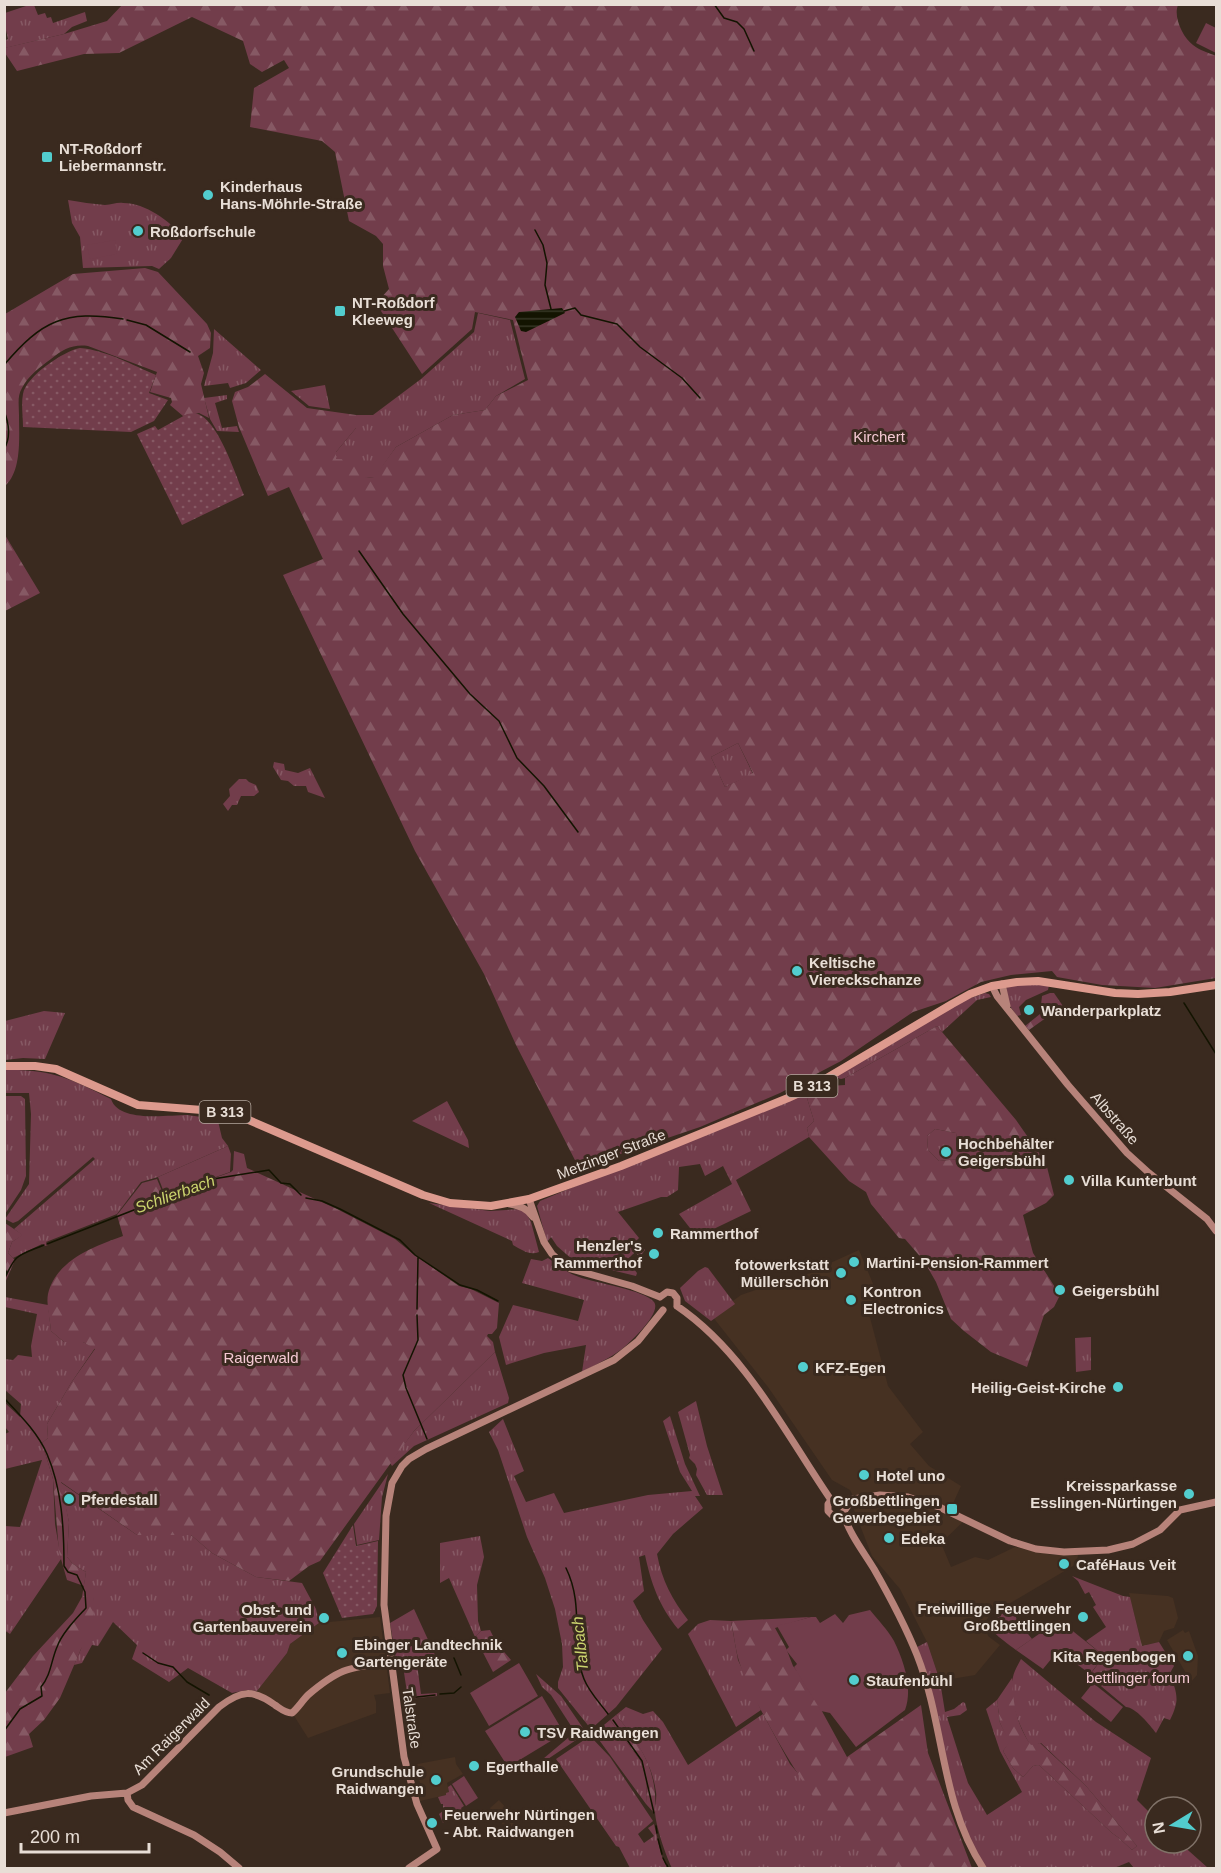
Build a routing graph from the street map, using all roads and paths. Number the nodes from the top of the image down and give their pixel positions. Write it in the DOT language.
graph roads {
  1 [pos="1002,984"];
  2 [pos="1216,985"];
  3 [pos="992,986"];
  4 [pos="1008,1009"];
  5 [pos="4,1066"];
  6 [pos="529,1199"];
  7 [pos="509,1204"];
  8 [pos="536,1221"];
  9 [pos="1216,1231"];
  10 [pos="660,1297"];
  11 [pos="677,1306"];
  12 [pos="663,1310"];
  13 [pos="831,1500"];
  14 [pos="1216,1503"];
  15 [pos="842,1509"];
  16 [pos="390,1662"];
  17 [pos="127,1793"];
  18 [pos="4,1813"];
  19 [pos="239,1869"];
  20 [pos="409,1869"];
  21 [pos="983,1869"];
  1 -- 2 [label="main road, Metzinger Straße / B 313"];
  1 -- 3 [label="main road, Metzinger Straße / B 313"];
  1 -- 4 [label="street, Albstraße"];
  3 -- 4 [label="street, Albstraße"];
  3 -- 6 [label="main road, Metzinger Straße / B 313"];
  4 -- 9 [label="street, Albstraße"];
  5 -- 7 [label="main road, Metzinger Straße / B 313"];
  6 -- 7 [label="main road, Metzinger Straße / B 313"];
  6 -- 8 [label="street"];
  7 -- 8 [label="street"];
  8 -- 10 [label="street"];
  10 -- 11 [label="street"];
  10 -- 12 [label="street"];
  11 -- 12 [label="street"];
  11 -- 13 [label="street"];
  12 -- 16 [label="street, Talstraße"];
  13 -- 15 [label="street"];
  13 -- 15 [label="street"];
  14 -- 15 [label="street"];
  15 -- 21 [label="street"];
  16 -- 17 [label="street, Am Raigerwald"];
  16 -- 20 [label="street, Talstraße"];
  17 -- 18 [label="street"];
  17 -- 19 [label="street"];
}
